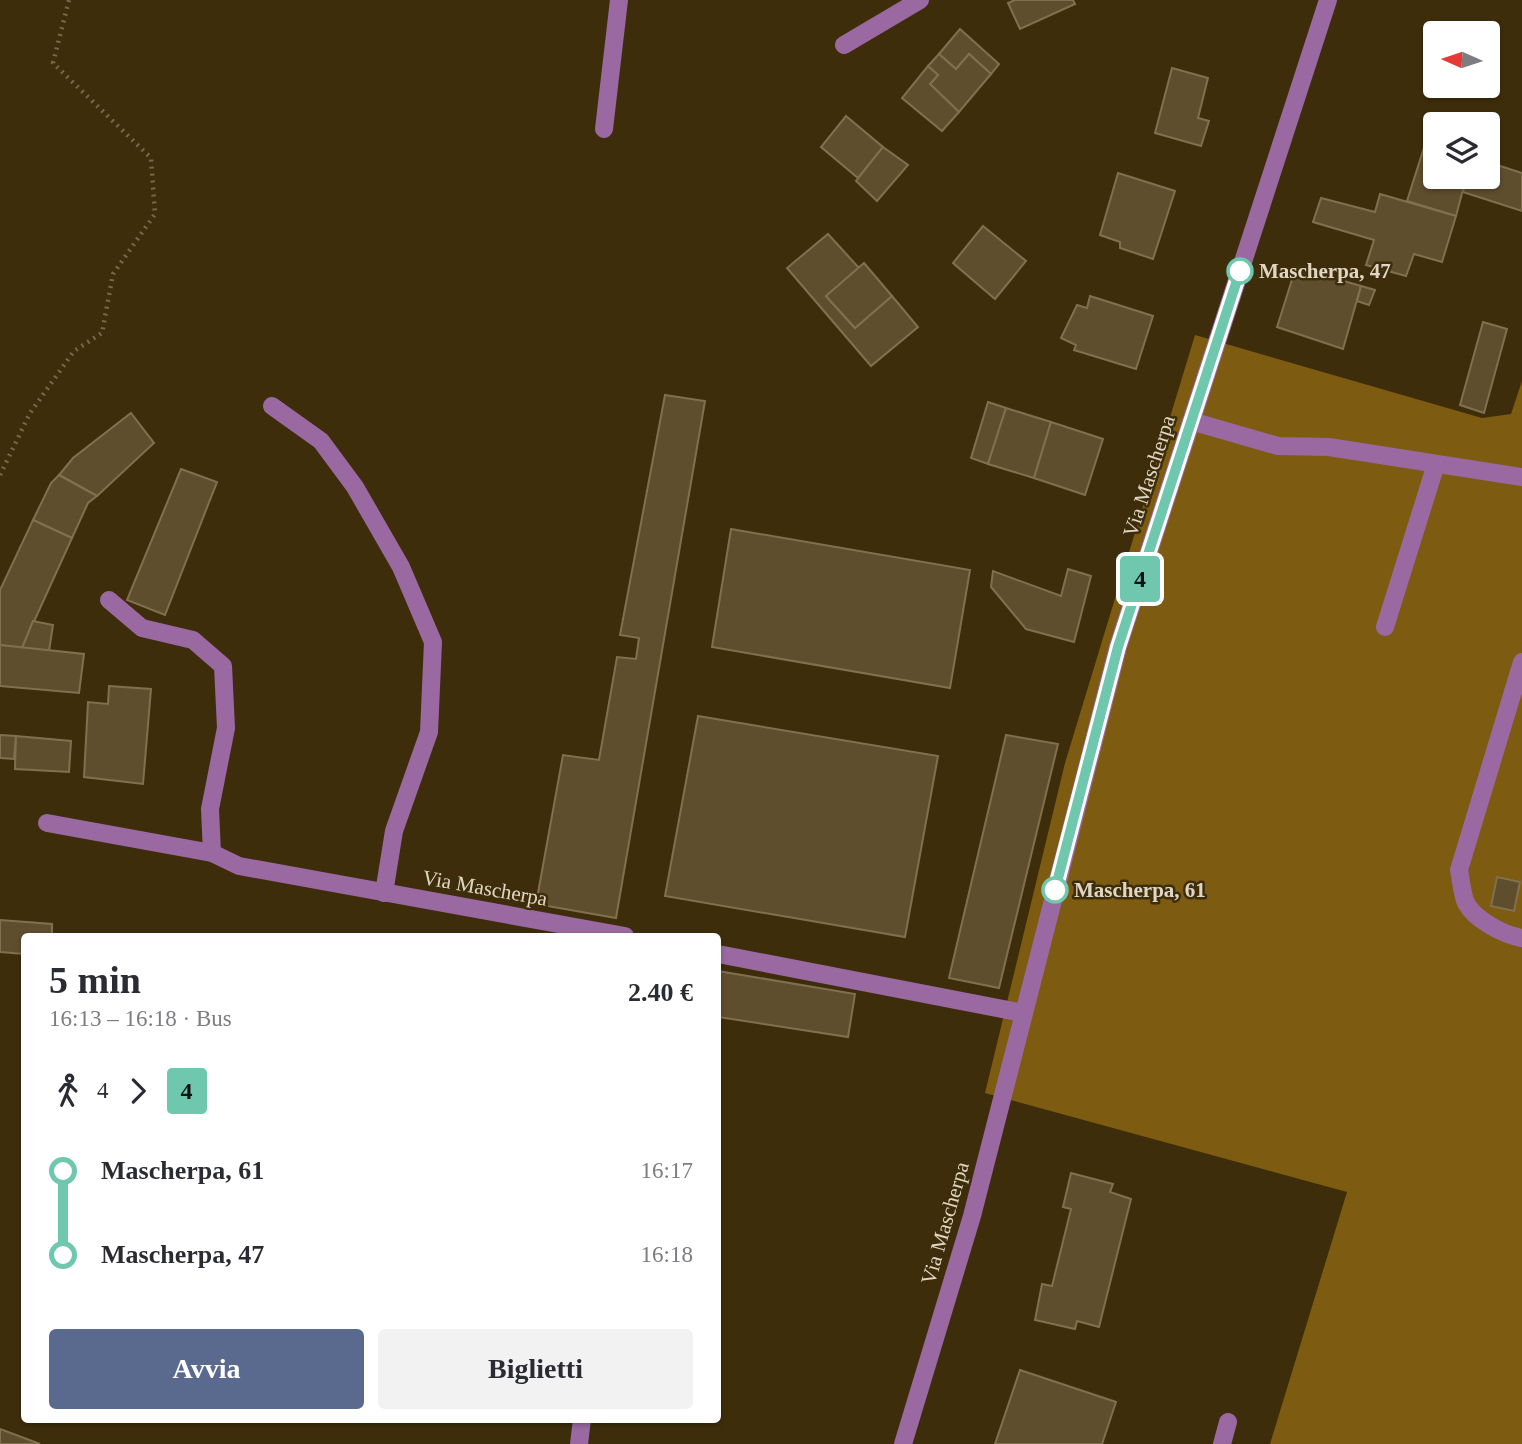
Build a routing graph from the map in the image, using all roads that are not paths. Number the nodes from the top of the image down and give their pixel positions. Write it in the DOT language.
graph roads {
  1 [pos="619,0"];
  2 [pos="920,0"];
  3 [pos="1328,0"];
  4 [pos="844,45"];
  5 [pos="604,129"];
  6 [pos="272,406"];
  7 [pos="1191,421"];
  8 [pos="1436,464"];
  9 [pos="1522,477"];
  10 [pos="109,600"];
  11 [pos="1385,627"];
  12 [pos="1522,662"];
  13 [pos="47,823"];
  14 [pos="212,853"];
  15 [pos="384,892"];
  16 [pos="609,933"];
  17 [pos="1522,938"];
  18 [pos="721,955"];
  19 [pos="1023,1013"];
  20 [pos="1228,1422"];
  21 [pos="582,1423"];
  22 [pos="579,1444"];
  23 [pos="903,1444"];
  24 [pos="1222,1444"];
  1 -- 5 [label="street"];
  2 -- 4 [label="street"];
  3 -- 7 [label="street, Via Mascherpa"];
  6 -- 15 [label="street"];
  7 -- 8 [label="street"];
  7 -- 19 [label="street, Via Mascherpa"];
  8 -- 9 [label="street"];
  8 -- 11 [label="street"];
  10 -- 14 [label="street"];
  12 -- 17 [label="street"];
  13 -- 14 [label="street, Via Mascherpa"];
  14 -- 15 [label="street, Via Mascherpa"];
  15 -- 16 [label="street, Via Mascherpa"];
  18 -- 19 [label="street"];
  19 -- 23 [label="street, Via Mascherpa"];
  20 -- 24 [label="street"];
  21 -- 22 [label="street"];
}
